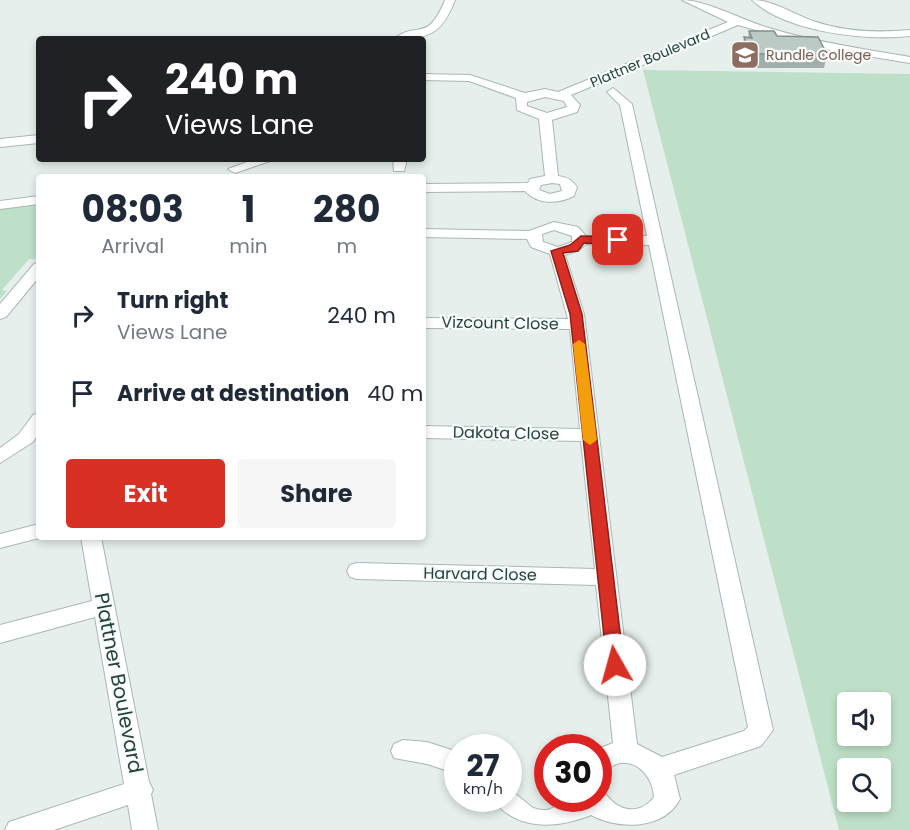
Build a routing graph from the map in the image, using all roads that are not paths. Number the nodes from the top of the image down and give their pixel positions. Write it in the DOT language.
graph roads {
  1 [pos="450,0"];
  2 [pos="687,0"];
  3 [pos="757,0"];
  4 [pos="739,21"];
  5 [pos="910,33"];
  6 [pos="410,36"];
  7 [pos="910,60"];
  8 [pos="426,77"];
  9 [pos="614,92"];
  10 [pos="561,95"];
  11 [pos="524,97"];
  12 [pos="545,116"];
  13 [pos="36,139"];
  14 [pos="0,143"];
  15 [pos="259,162"];
  16 [pos="235,169"];
  17 [pos="552,179"];
  18 [pos="426,188"];
  19 [pos="531,188"];
  20 [pos="36,200"];
  21 [pos="0,205"];
  22 [pos="426,233"];
  23 [pos="533,236"];
  24 [pos="581,240"];
  25 [pos="655,241"];
  26 [pos="556,251"];
  27 [pos="36,271"];
  28 [pos="0,315"];
  29 [pos="426,323"];
  30 [pos="577,324"];
  31 [pos="36,424"];
  32 [pos="426,432"];
  33 [pos="589,435"];
  34 [pos="0,457"];
  35 [pos="36,532"];
  36 [pos="92,540"];
  37 [pos="0,541"];
  38 [pos="357,572"];
  39 [pos="604,577"];
  40 [pos="104,606"];
  41 [pos="0,634"];
  42 [pos="403,751"];
  43 [pos="626,753"];
  44 [pos="612,755"];
  45 [pos="444,758"];
  46 [pos="660,769"];
  47 [pos="140,790"];
  48 [pos="518,812"];
  49 [pos="569,812"];
  50 [pos="607,812"];
  51 [pos="634,826"];
  52 [pos="18,830"];
  53 [pos="145,830"];
  1 -- 6 [label="street"];
  2 -- 4 [label="street, Plattner Boulevard"];
  3 -- 5 [label="street"];
  4 -- 7 [label="street, Plattner Boulevard"];
  4 -- 10 [label="street, Plattner Boulevard"];
  8 -- 11 [label="street"];
  9 -- 25 [label="street"];
  10 -- 11 [label="street"];
  10 -- 12 [label="street"];
  11 -- 12 [label="street"];
  12 -- 17 [label="street"];
  13 -- 14 [label="street"];
  15 -- 16 [label="street"];
  17 -- 19 [label="street"];
  17 -- 19 [label="street"];
  18 -- 19 [label="street"];
  20 -- 21 [label="street"];
  22 -- 23 [label="street"];
  23 -- 24 [label="street"];
  23 -- 26 [label="street"];
  24 -- 25 [label="street"];
  24 -- 26 [label="street"];
  25 -- 46 [label="street"];
  26 -- 30 [label="street"];
  27 -- 28 [label="street"];
  29 -- 30 [label="street, Vizcount Close"];
  30 -- 33 [label="street"];
  31 -- 34 [label="street"];
  32 -- 33 [label="street, Dakota Close"];
  33 -- 39 [label="street"];
  35 -- 37 [label="street"];
  36 -- 40 [label="street, Plattner Boulevard"];
  38 -- 39 [label="street, Harvard Close"];
  39 -- 43 [label="street"];
  40 -- 41 [label="street"];
  40 -- 47 [label="street, Plattner Boulevard"];
  42 -- 45 [label="street"];
  43 -- 44 [label="street"];
  43 -- 46 [label="street"];
  46 -- 51 [label="street"];
  47 -- 52 [label="street"];
  47 -- 53 [label="street, Plattner Boulevard"];
  48 -- 49 [label="street"];
  50 -- 51 [label="street"];
}
